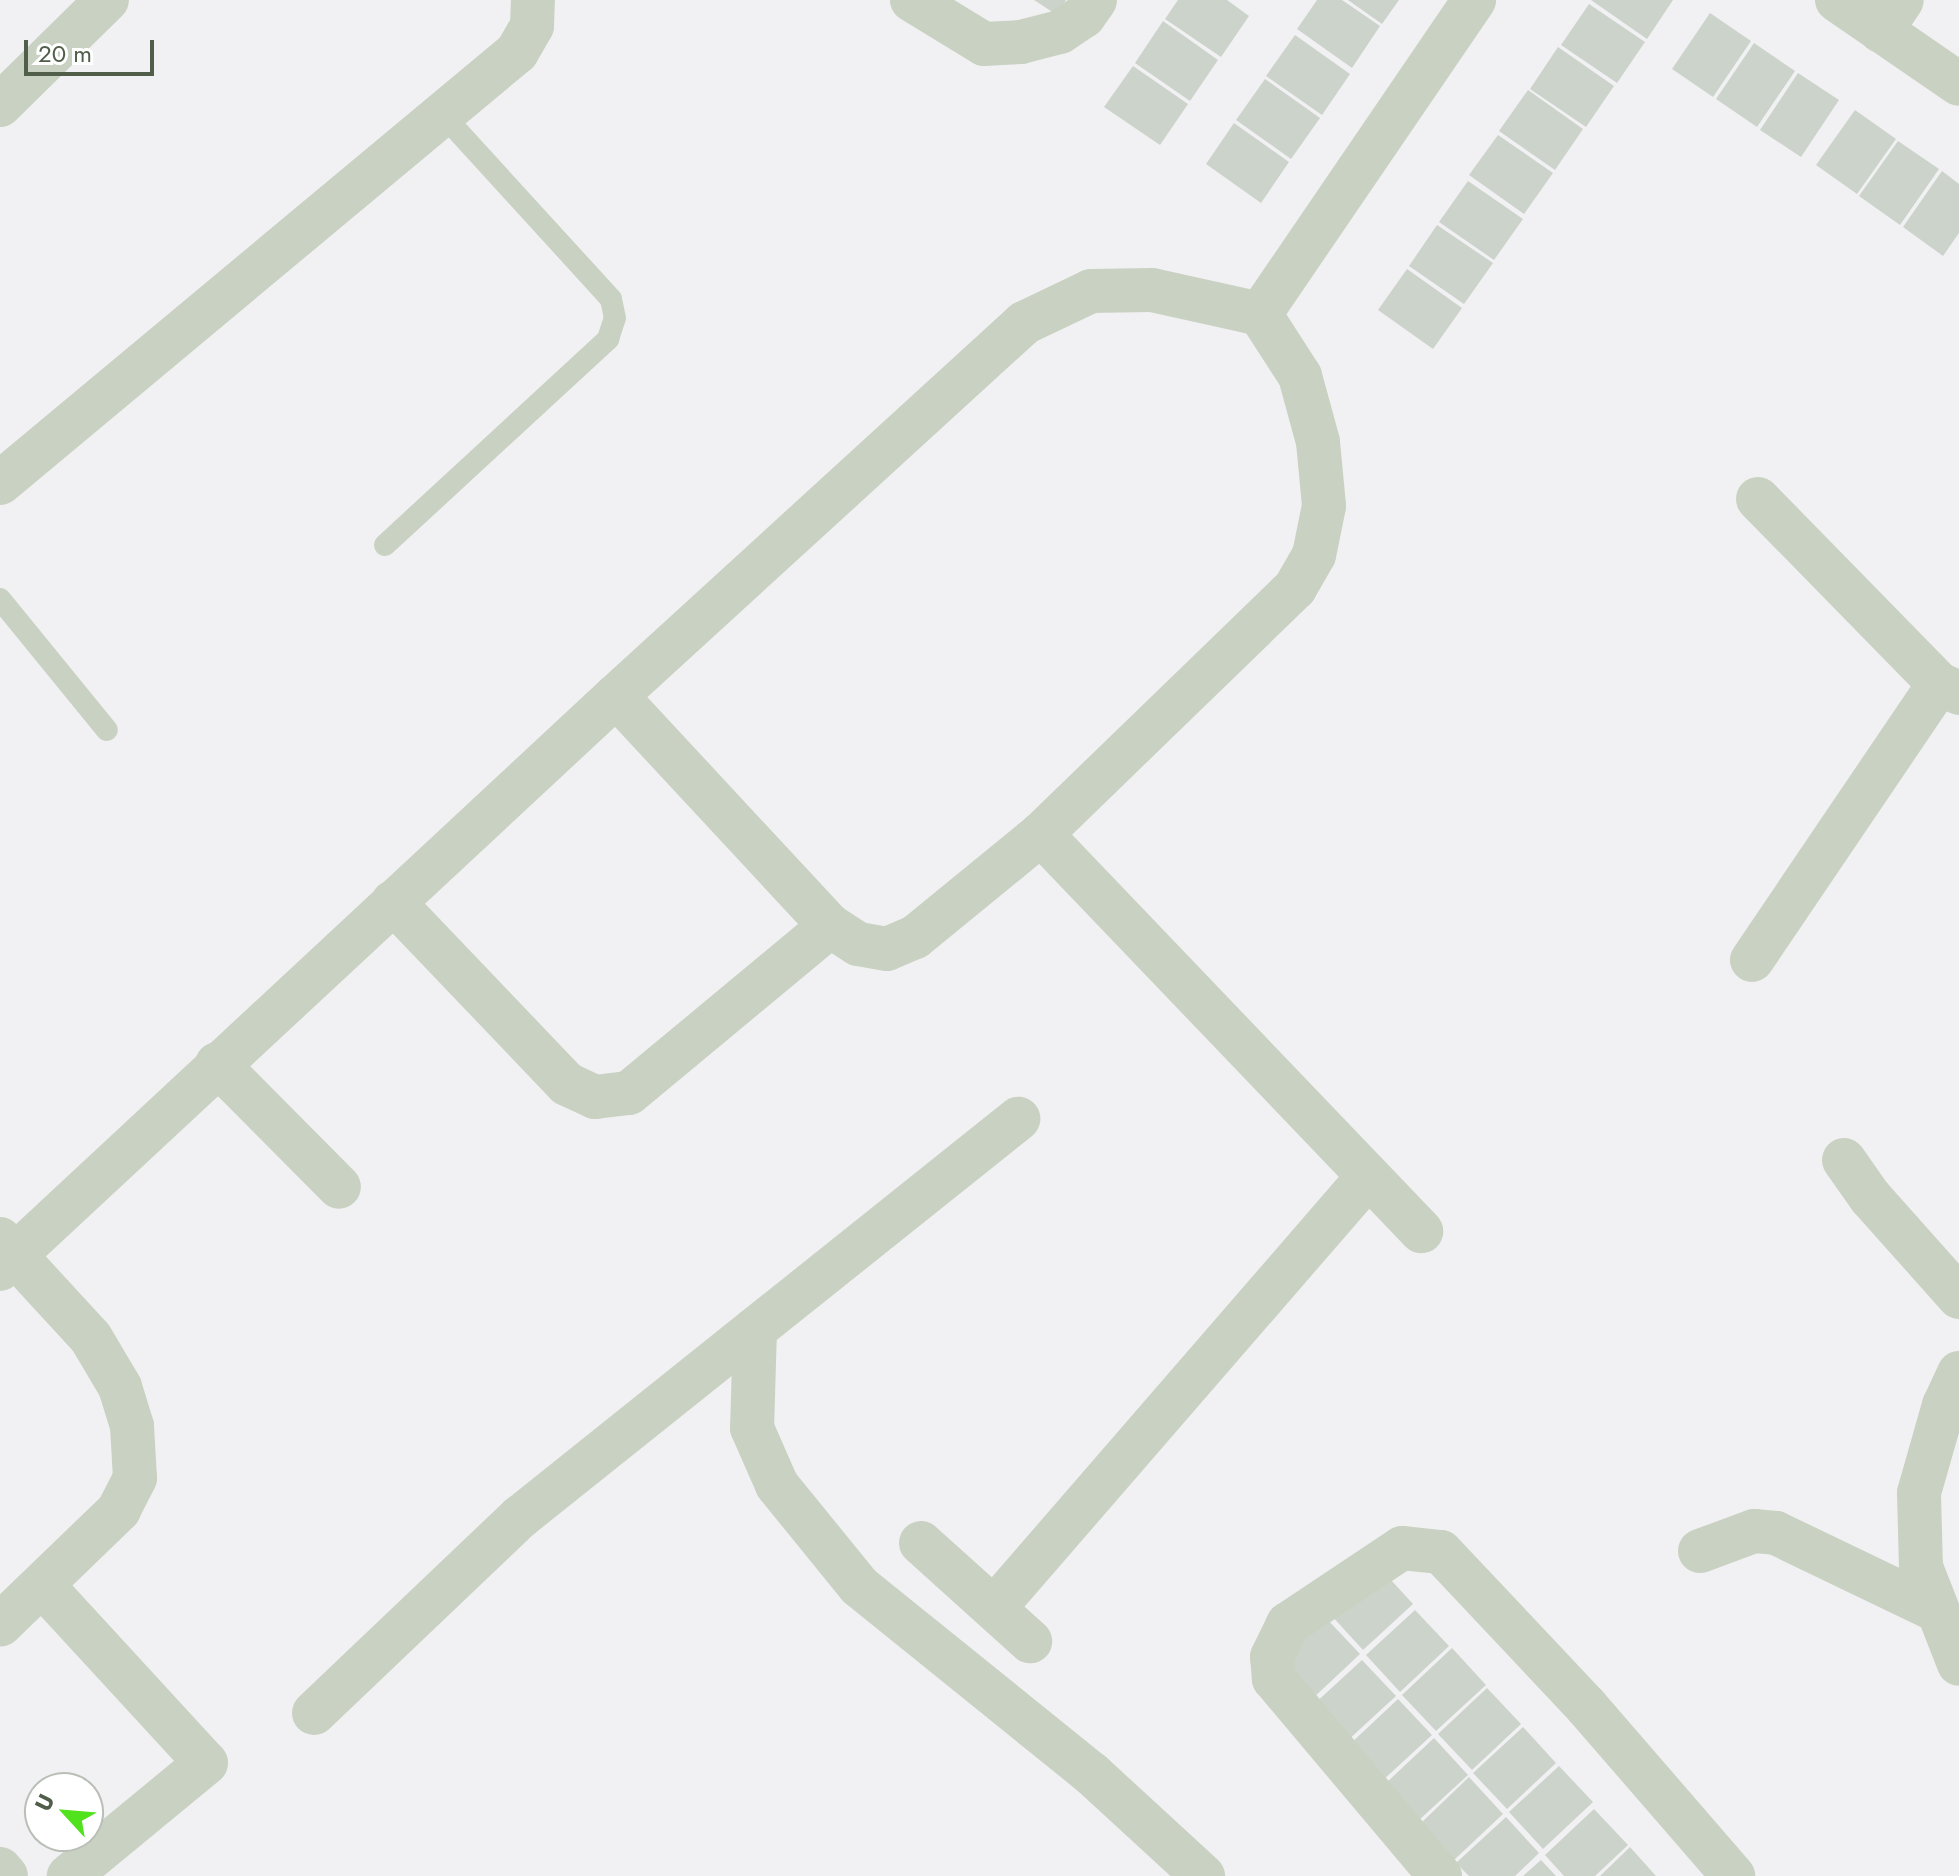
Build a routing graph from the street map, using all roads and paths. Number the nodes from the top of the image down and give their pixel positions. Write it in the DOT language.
graph roads {
  1 [pos="107,0"];
  2 [pos="533,0"];
  3 [pos="912,0"];
  4 [pos="1095,0"];
  5 [pos="1474,0"];
  6 [pos="1837,0"];
  7 [pos="1892,15"];
  8 [pos="1959,84"];
  9 [pos="0,105"];
  10 [pos="442,114"];
  11 [pos="1260,314"];
  12 [pos="0,483"];
  13 [pos="1758,499"];
  14 [pos="385,545"];
  15 [pos="0,599"];
  16 [pos="1949,688"];
  17 [pos="616,696"];
  18 [pos="107,730"];
  19 [pos="1041,834"];
  20 [pos="393,902"];
  21 [pos="830,926"];
  22 [pos="1752,960"];
  23 [pos="217,1064"];
  24 [pos="1018,1119"];
  25 [pos="1844,1160"];
  26 [pos="1366,1179"];
  27 [pos="339,1187"];
  28 [pos="1421,1231"];
  29 [pos="5,1254"];
  30 [pos="1959,1297"];
  31 [pos="755,1329"];
  32 [pos="1959,1373"];
  33 [pos="921,1543"];
  34 [pos="1700,1551"];
  35 [pos="44,1587"];
  36 [pos="996,1606"];
  37 [pos="1936,1610"];
  38 [pos="0,1625"];
  39 [pos="1030,1641"];
  40 [pos="1959,1664"];
  41 [pos="314,1713"];
  42 [pos="0,1869"];
  43 [pos="6,1876"];
  44 [pos="69,1876"];
  45 [pos="1203,1876"];
  46 [pos="1440,1876"];
  47 [pos="1733,1876"];
  1 -- 9 [label="street"];
  2 -- 10 [label="street"];
  3 -- 4 [label="street"];
  5 -- 11 [label="street"];
  6 -- 7 [label="street"];
  7 -- 8 [label="street"];
  10 -- 12 [label="street"];
  10 -- 14 [label="lane"];
  11 -- 17 [label="street"];
  11 -- 19 [label="street"];
  13 -- 16 [label="street"];
  15 -- 18 [label="lane"];
  16 -- 22 [label="street"];
  17 -- 20 [label="street"];
  17 -- 21 [label="street"];
  19 -- 21 [label="street"];
  19 -- 26 [label="street"];
  20 -- 21 [label="street"];
  20 -- 23 [label="street"];
  23 -- 27 [label="street"];
  23 -- 29 [label="street"];
  24 -- 31 [label="street"];
  25 -- 30 [label="street"];
  26 -- 28 [label="street"];
  26 -- 36 [label="street"];
  29 -- 35 [label="street"];
  31 -- 41 [label="street"];
  31 -- 45 [label="street"];
  32 -- 37 [label="street"];
  33 -- 36 [label="street"];
  34 -- 37 [label="street"];
  35 -- 38 [label="street"];
  35 -- 44 [label="street"];
  36 -- 39 [label="street"];
  37 -- 40 [label="street"];
  42 -- 43 [label="street"];
  46 -- 47 [label="street"];
}
